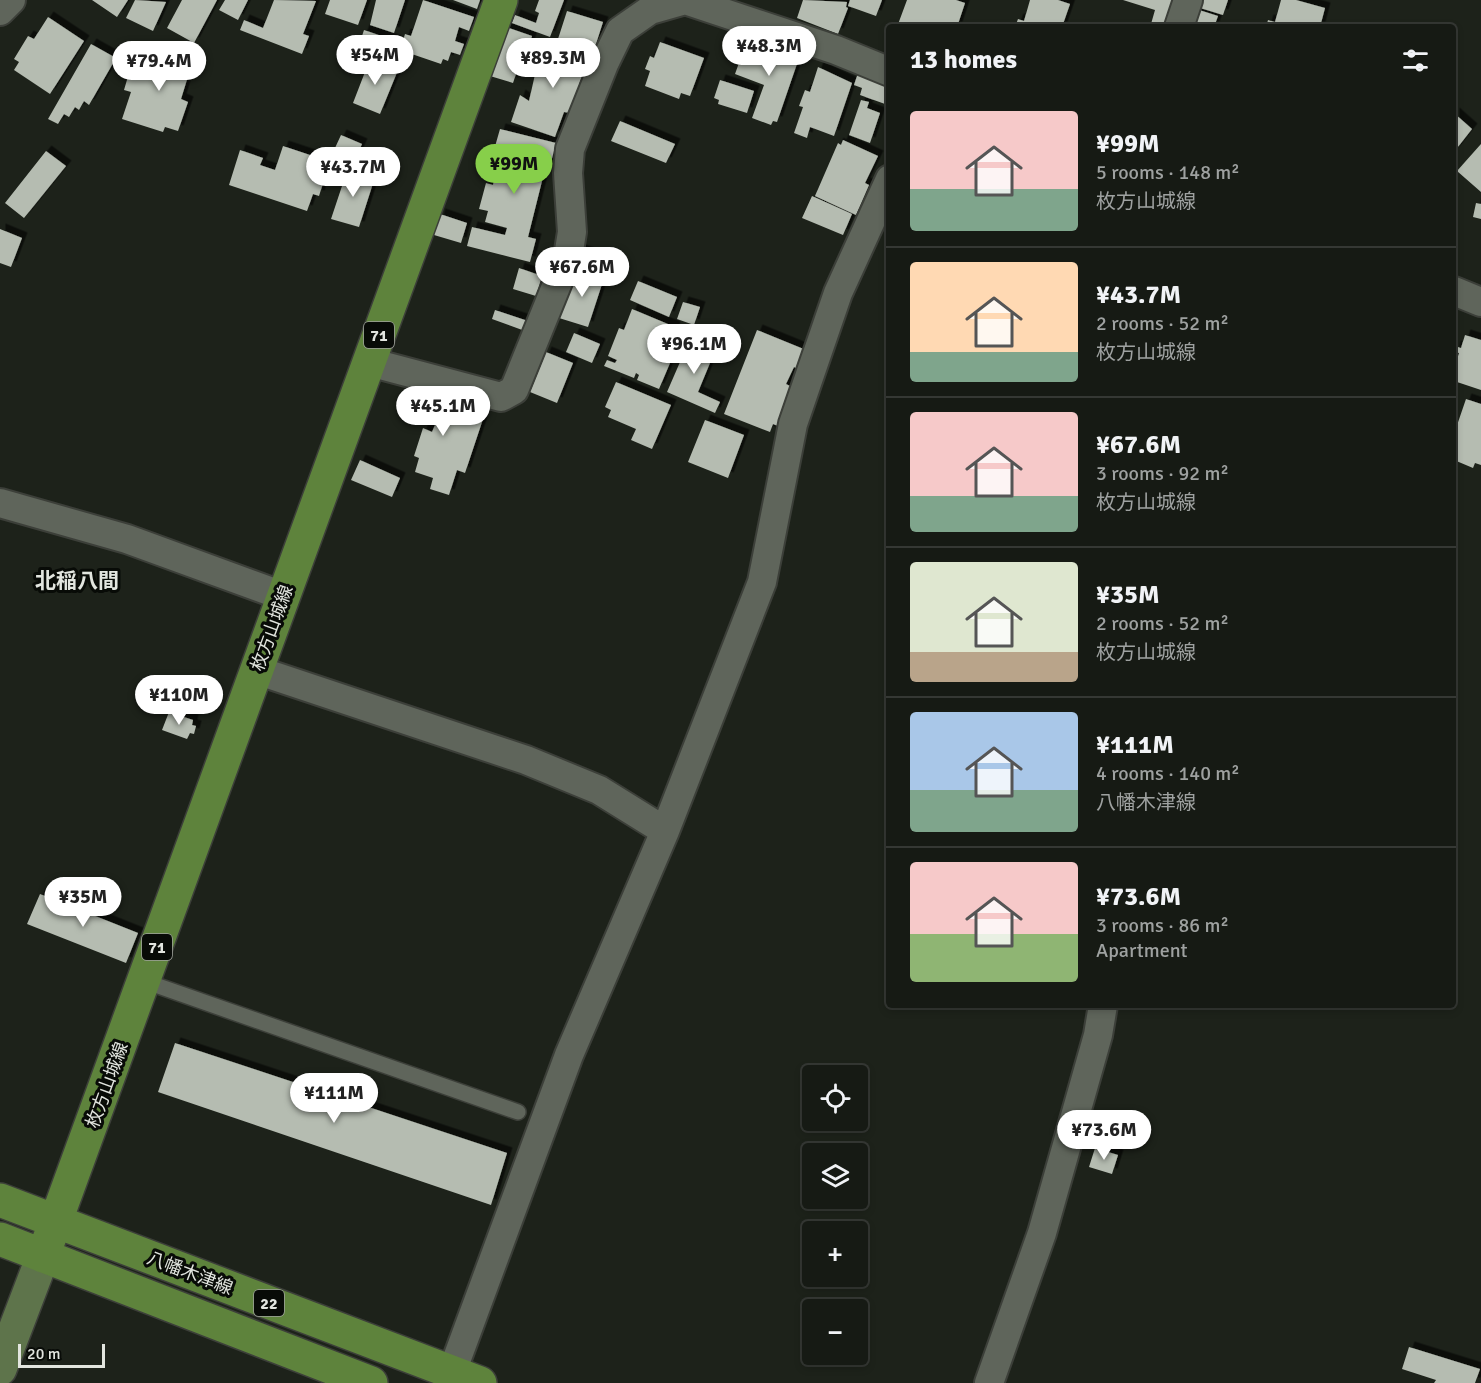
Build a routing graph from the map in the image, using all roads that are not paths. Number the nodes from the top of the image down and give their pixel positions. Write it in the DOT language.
graph roads {
  1 [pos="11,0"];
  2 [pos="501,0"];
  3 [pos="1188,0"];
  4 [pos="644,5"];
  5 [pos="0,11"];
  6 [pos="1180,24"];
  7 [pos="886,70"];
  8 [pos="886,188"];
  9 [pos="1456,292"];
  10 [pos="1481,302"];
  11 [pos="369,362"];
  12 [pos="0,503"];
  13 [pos="283,596"];
  14 [pos="256,670"];
  15 [pos="665,831"];
  16 [pos="144,981"];
  17 [pos="1102,1008"];
  18 [pos="518,1112"];
  19 [pos="0,1200"];
  20 [pos="57,1222"];
  21 [pos="0,1239"];
  22 [pos="43,1256"];
  23 [pos="0,1369"];
  24 [pos="466,1377"];
  25 [pos="371,1383"];
  26 [pos="989,1383"];
  1 -- 5 [label="street"];
  2 -- 11 [label="main road, 枚方山城線 / 71"];
  3 -- 6 [label="street"];
  4 -- 7 [label="street"];
  4 -- 11 [label="street"];
  8 -- 15 [label="street"];
  9 -- 10 [label="street"];
  11 -- 13 [label="main road, 枚方山城線 / 71"];
  12 -- 13 [label="street"];
  13 -- 14 [label="main road, 枚方山城線 / 71"];
  14 -- 15 [label="street"];
  14 -- 16 [label="main road, 枚方山城線 / 71"];
  15 -- 24 [label="street"];
  16 -- 18 [label="lane"];
  16 -- 20 [label="main road, 枚方山城線 / 71"];
  17 -- 26 [label="street"];
  19 -- 20 [label="main road, 八幡木津線 / 22"];
  20 -- 22 [label="main road, 枚方山城線 / 71"];
  20 -- 24 [label="main road, 八幡木津線 / 22"];
  21 -- 22 [label="main road, 八幡木津線 / 22"];
  22 -- 23 [label="street"];
  22 -- 25 [label="main road, 八幡木津線 / 22"];
}
